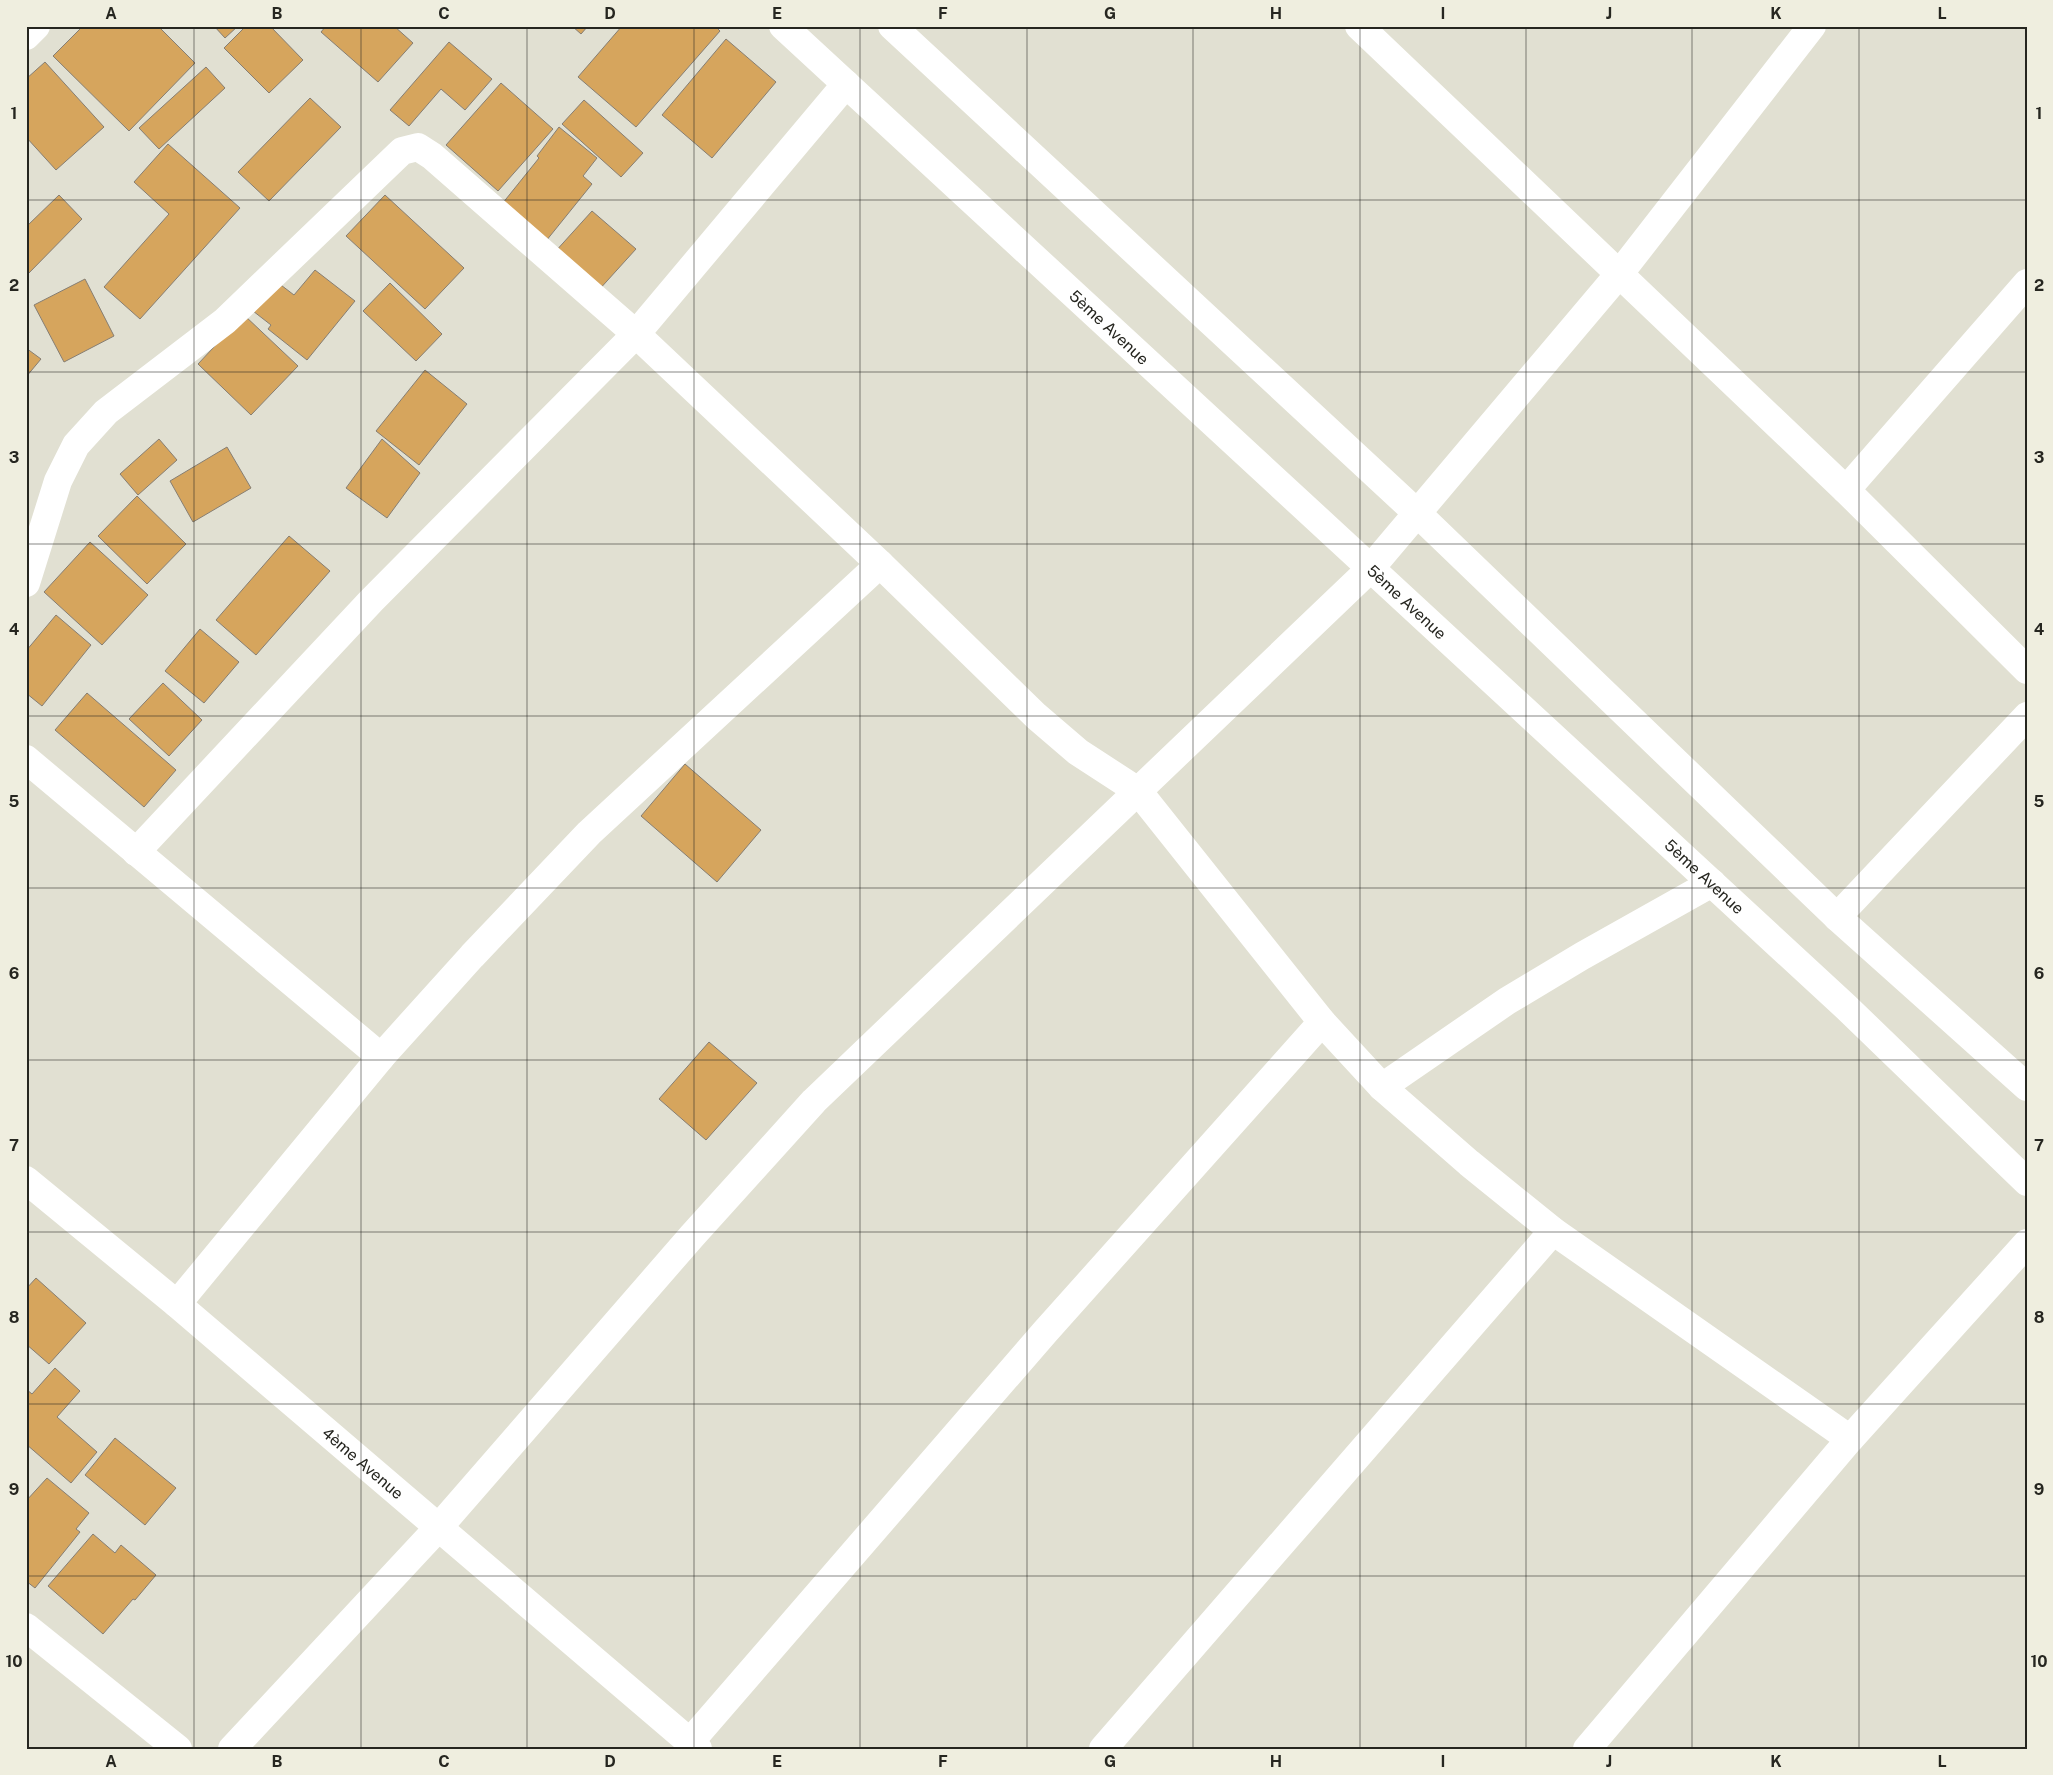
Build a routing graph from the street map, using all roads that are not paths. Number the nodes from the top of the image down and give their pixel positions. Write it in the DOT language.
graph roads {
  1 [pos="36,26"];
  2 [pos="783,26"];
  3 [pos="892,26"];
  4 [pos="1359,26"];
  5 [pos="1812,26"];
  6 [pos="26,36"];
  7 [pos="846,84"];
  8 [pos="1620,273"];
  9 [pos="2027,283"];
  10 [pos="636,334"];
  11 [pos="1846,490"];
  12 [pos="1417,514"];
  13 [pos="880,564"];
  14 [pos="1370,569"];
  15 [pos="26,583"];
  16 [pos="2027,670"];
  17 [pos="2027,716"];
  18 [pos="26,759"];
  19 [pos="1138,791"];
  20 [pos="136,852"];
  21 [pos="1712,883"];
  22 [pos="1837,917"];
  23 [pos="1322,1022"];
  24 [pos="381,1057"];
  25 [pos="1382,1087"];
  26 [pos="2027,1087"];
  27 [pos="26,1180"];
  28 [pos="2027,1182"];
  29 [pos="1553,1232"];
  30 [pos="2027,1243"];
  31 [pos="177,1304"];
  32 [pos="1850,1439"];
  33 [pos="439,1527"];
  34 [pos="26,1626"];
  35 [pos="694,1745"];
  36 [pos="178,1749"];
  37 [pos="232,1749"];
  38 [pos="1103,1749"];
  39 [pos="1587,1749"];
  1 -- 6 [label="street"];
  2 -- 7 [label="street, 5ème Avenue"];
  3 -- 12 [label="street"];
  4 -- 8 [label="street"];
  5 -- 8 [label="street"];
  7 -- 10 [label="street"];
  7 -- 14 [label="street, 5ème Avenue"];
  8 -- 11 [label="street"];
  8 -- 12 [label="street"];
  9 -- 11 [label="street"];
  10 -- 13 [label="street"];
  10 -- 15 [label="street"];
  10 -- 20 [label="street"];
  11 -- 16 [label="street"];
  12 -- 14 [label="street"];
  12 -- 22 [label="street"];
  13 -- 19 [label="street"];
  13 -- 24 [label="street"];
  14 -- 19 [label="street"];
  14 -- 21 [label="street, 5ème Avenue"];
  17 -- 22 [label="street"];
  18 -- 20 [label="street"];
  19 -- 23 [label="street"];
  19 -- 33 [label="street"];
  20 -- 24 [label="street"];
  21 -- 25 [label="street"];
  21 -- 28 [label="street, 5ème Avenue"];
  22 -- 26 [label="street"];
  23 -- 25 [label="street"];
  23 -- 35 [label="street"];
  24 -- 31 [label="street"];
  25 -- 29 [label="street"];
  27 -- 31 [label="street, 4ème Avenue"];
  29 -- 32 [label="street"];
  29 -- 38 [label="street"];
  30 -- 32 [label="street"];
  31 -- 33 [label="street, 4ème Avenue"];
  32 -- 39 [label="street"];
  33 -- 35 [label="street, 4ème Avenue"];
  33 -- 37 [label="street"];
  34 -- 36 [label="street"];
}
